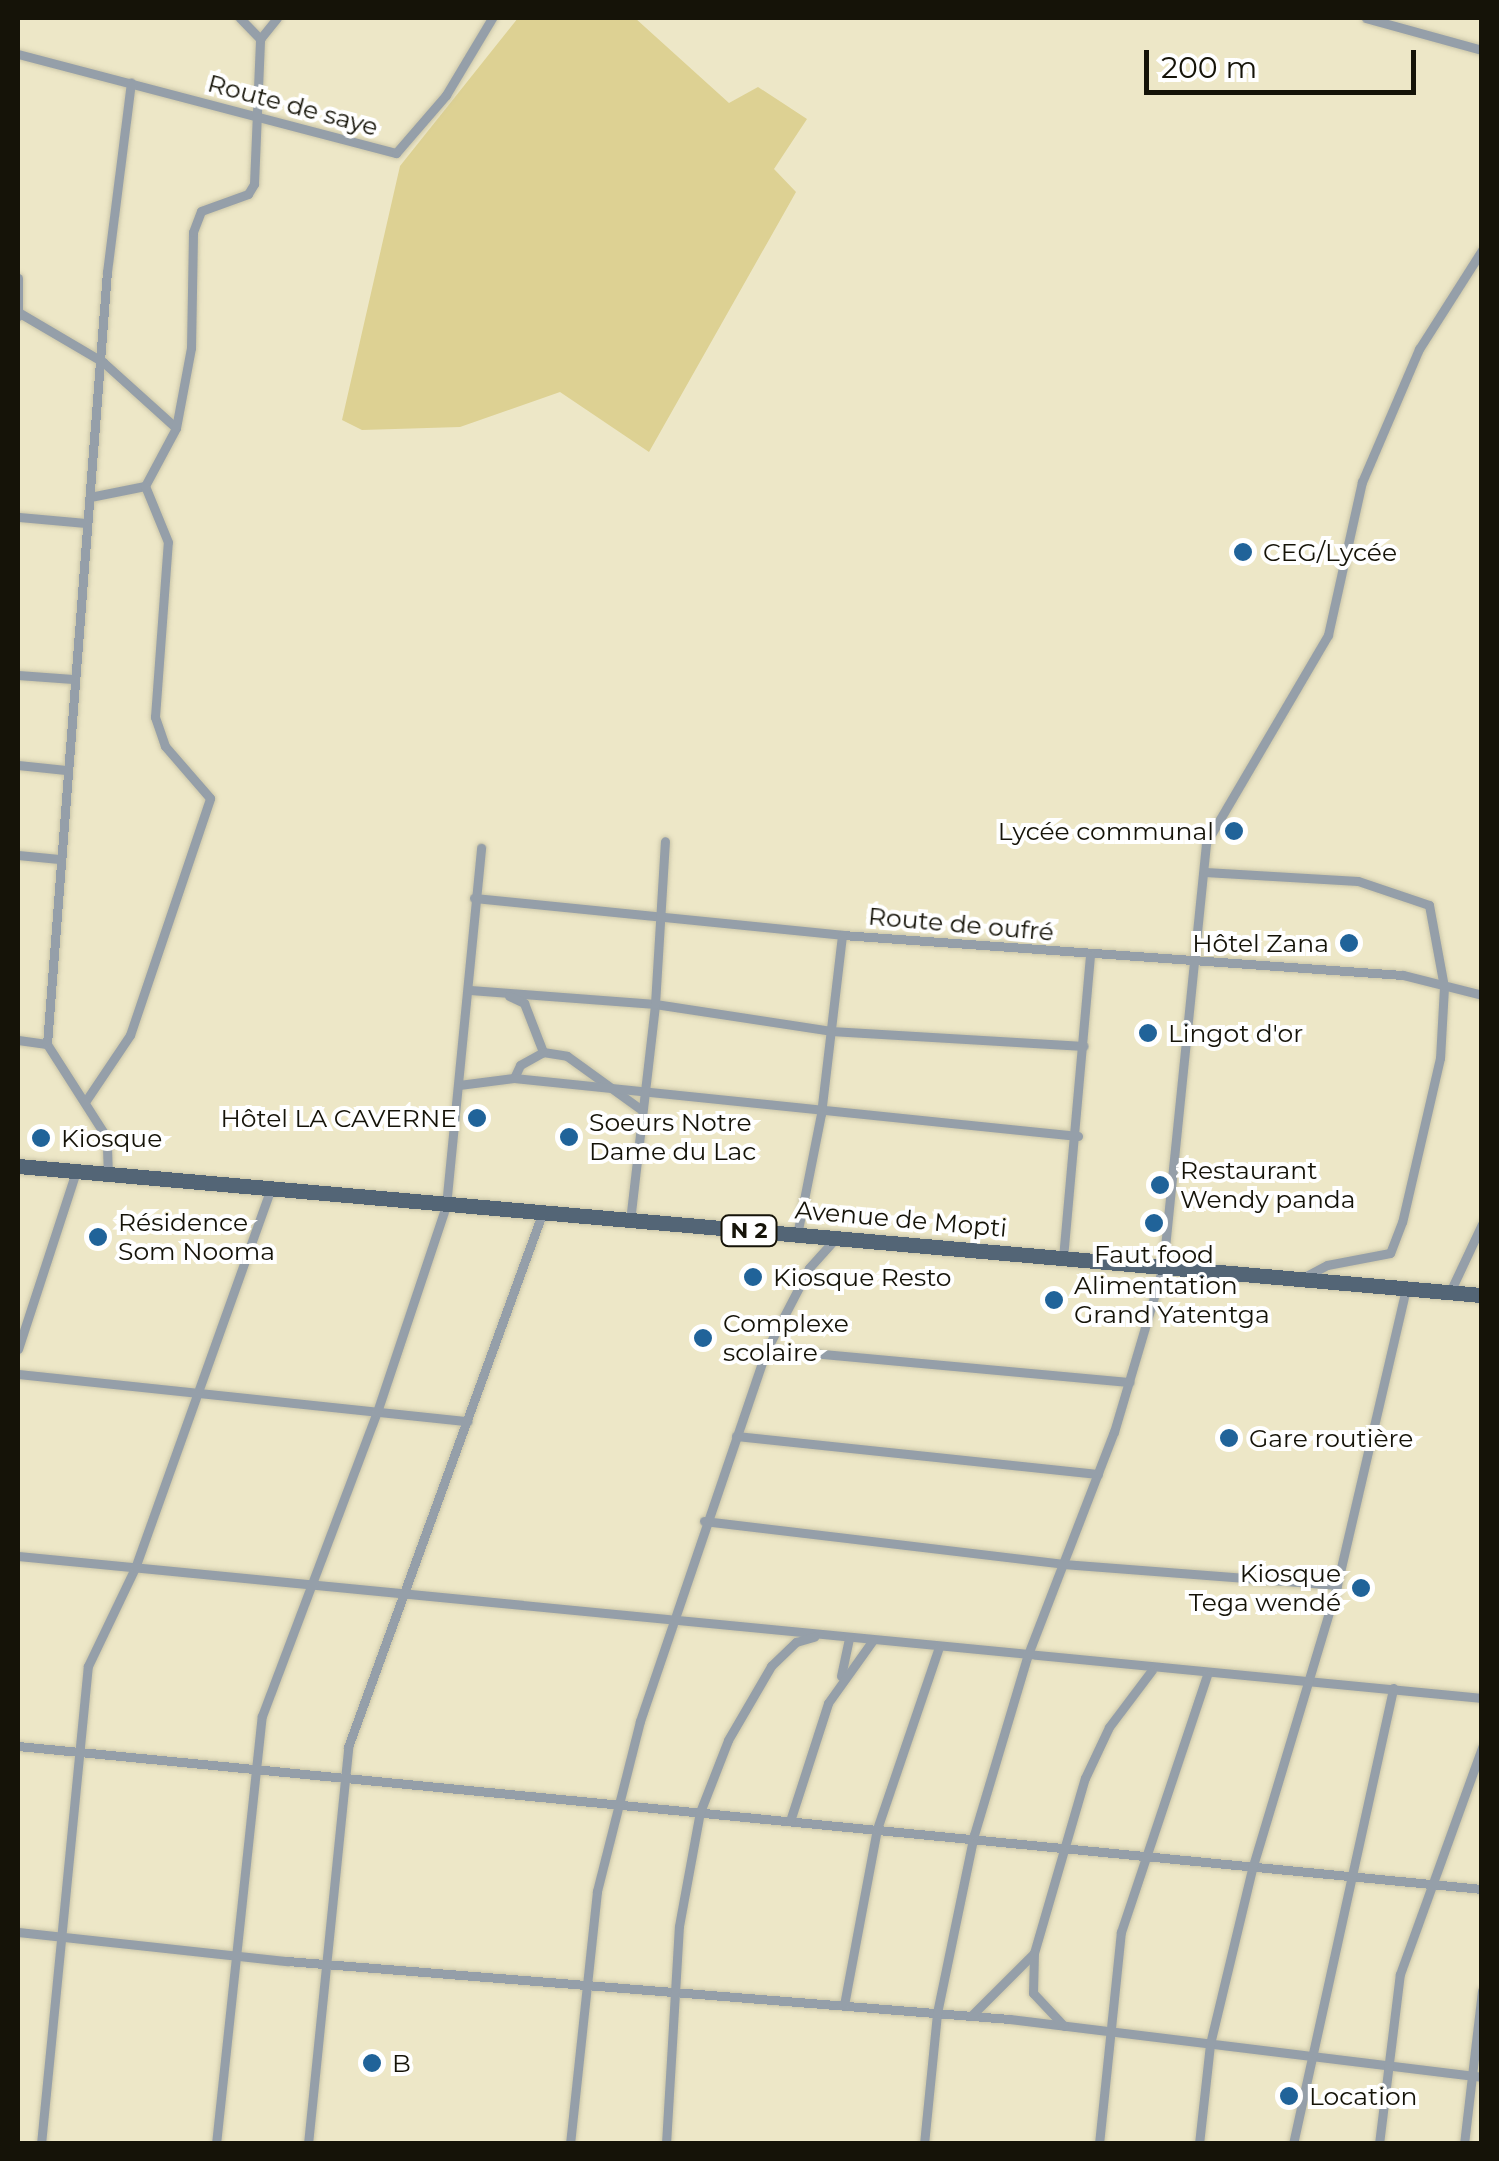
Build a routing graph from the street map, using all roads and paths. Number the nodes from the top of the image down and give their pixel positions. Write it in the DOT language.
graph roads {
  1 [pos="240,18"];
  2 [pos="277,18"];
  3 [pos="492,18"];
  4 [pos="1366,18"];
  5 [pos="260,39"];
  6 [pos="1482,50"];
  7 [pos="18,54"];
  8 [pos="131,83"];
  9 [pos="259,117"];
  10 [pos="1482,250"];
  11 [pos="18,278"];
  12 [pos="18,314"];
  13 [pos="103,362"];
  14 [pos="176,428"];
  15 [pos="145,486"];
  16 [pos="90,496"];
  17 [pos="18,516"];
  18 [pos="87,524"];
  19 [pos="18,674"];
  20 [pos="73,679"];
  21 [pos="18,765"];
  22 [pos="66,770"];
  23 [pos="665,841"];
  24 [pos="481,848"];
  25 [pos="18,855"];
  26 [pos="59,859"];
  27 [pos="1205,872"];
  28 [pos="474,898"];
  29 [pos="657,916"];
  30 [pos="842,935"];
  31 [pos="1090,955"];
  32 [pos="1197,961"];
  33 [pos="1444,987"];
  34 [pos="470,990"];
  35 [pos="504,993"];
  36 [pos="1482,995"];
  37 [pos="656,1004"];
  38 [pos="832,1031"];
  39 [pos="18,1040"];
  40 [pos="47,1044"];
  41 [pos="1084,1046"];
  42 [pos="543,1052"];
  43 [pos="514,1078"];
  44 [pos="459,1084"];
  45 [pos="613,1088"];
  46 [pos="640,1091"];
  47 [pos="86,1102"];
  48 [pos="639,1108"];
  49 [pos="821,1114"];
  50 [pos="1078,1136"];
  51 [pos="18,1166"];
  52 [pos="76,1172"];
  53 [pos="108,1176"];
  54 [pos="271,1189"];
  55 [pos="446,1206"];
  56 [pos="542,1214"];
  57 [pos="630,1222"];
  58 [pos="1482,1224"];
  59 [pos="797,1235"];
  60 [pos="835,1239"];
  61 [pos="1063,1258"];
  62 [pos="1163,1267"];
  63 [pos="1301,1279"];
  64 [pos="1406,1288"];
  65 [pos="1450,1292"];
  66 [pos="1482,1295"];
  67 [pos="18,1349"];
  68 [pos="766,1349"];
  69 [pos="18,1374"];
  70 [pos="1129,1382"];
  71 [pos="195,1392"];
  72 [pos="377,1412"];
  73 [pos="468,1421"];
  74 [pos="736,1436"];
  75 [pos="1098,1474"];
  76 [pos="704,1520"];
  77 [pos="18,1556"];
  78 [pos="1063,1564"];
  79 [pos="135,1568"];
  80 [pos="314,1585"];
  81 [pos="1337,1585"];
  82 [pos="404,1594"];
  83 [pos="677,1618"];
  84 [pos="821,1634"];
  85 [pos="849,1638"];
  86 [pos="873,1640"];
  87 [pos="938,1648"];
  88 [pos="1027,1657"];
  89 [pos="1152,1670"];
  90 [pos="1208,1675"];
  91 [pos="840,1679"];
  92 [pos="1305,1684"];
  93 [pos="1394,1688"];
  94 [pos="1482,1698"];
  95 [pos="18,1746"];
  96 [pos="1482,1747"];
  97 [pos="78,1753"];
  98 [pos="256,1768"];
  99 [pos="344,1776"];
  100 [pos="618,1802"];
  101 [pos="700,1812"];
  102 [pos="790,1822"];
  103 [pos="877,1829"];
  104 [pos="974,1835"];
  105 [pos="1065,1846"];
  106 [pos="1144,1856"];
  107 [pos="1252,1869"];
  108 [pos="1352,1875"];
  109 [pos="1434,1883"];
  110 [pos="1482,1889"];
  111 [pos="18,1932"];
  112 [pos="62,1938"];
  113 [pos="1034,1953"];
  114 [pos="235,1956"];
  115 [pos="326,1964"];
  116 [pos="583,1982"];
  117 [pos="677,1990"];
  118 [pos="1482,1991"];
  119 [pos="844,2005"];
  120 [pos="937,2013"];
  121 [pos="971,2016"];
  122 [pos="1064,2026"];
  123 [pos="1107,2032"];
  124 [pos="1210,2044"];
  125 [pos="1312,2056"];
  126 [pos="1388,2068"];
  127 [pos="1476,2076"];
  128 [pos="41,2144"];
  129 [pos="216,2144"];
  130 [pos="308,2144"];
  131 [pos="570,2144"];
  132 [pos="666,2144"];
  133 [pos="924,2144"];
  134 [pos="1099,2144"];
  135 [pos="1198,2144"];
  136 [pos="1293,2144"];
  137 [pos="1379,2144"];
  138 [pos="1464,2144"];
  1 -- 5 [label="street"];
  2 -- 5 [label="street"];
  3 -- 9 [label="street, Route de saye"];
  4 -- 6 [label="street"];
  5 -- 9 [label="street"];
  7 -- 8 [label="street, Route de saye"];
  8 -- 9 [label="street, Route de saye"];
  8 -- 13 [label="street"];
  9 -- 14 [label="street"];
  10 -- 27 [label="street"];
  11 -- 12 [label="street"];
  12 -- 13 [label="street"];
  13 -- 14 [label="street"];
  13 -- 16 [label="street"];
  14 -- 15 [label="street"];
  15 -- 16 [label="street"];
  15 -- 47 [label="street"];
  16 -- 18 [label="street"];
  17 -- 18 [label="street"];
  18 -- 20 [label="street"];
  19 -- 20 [label="street"];
  20 -- 22 [label="street"];
  21 -- 22 [label="street"];
  22 -- 26 [label="street"];
  23 -- 29 [label="street"];
  24 -- 28 [label="street"];
  25 -- 26 [label="street"];
  26 -- 40 [label="street"];
  27 -- 32 [label="street"];
  27 -- 33 [label="street"];
  28 -- 29 [label="street, Route de oufré"];
  28 -- 34 [label="street"];
  29 -- 30 [label="street, Route de oufré"];
  29 -- 37 [label="street"];
  30 -- 31 [label="street, Route de oufré"];
  30 -- 38 [label="street"];
  31 -- 32 [label="street, Route de oufré"];
  31 -- 41 [label="street"];
  32 -- 33 [label="street, Route de oufré"];
  32 -- 62 [label="street"];
  33 -- 36 [label="street, Route de oufré"];
  33 -- 63 [label="street"];
  34 -- 35 [label="street"];
  34 -- 44 [label="street"];
  35 -- 37 [label="street"];
  35 -- 42 [label="street"];
  37 -- 38 [label="street"];
  37 -- 46 [label="street"];
  38 -- 41 [label="street"];
  38 -- 49 [label="street"];
  39 -- 40 [label="street"];
  40 -- 47 [label="street"];
  41 -- 50 [label="street"];
  42 -- 43 [label="street"];
  42 -- 45 [label="street"];
  43 -- 44 [label="street"];
  43 -- 45 [label="street"];
  44 -- 55 [label="street"];
  45 -- 46 [label="street"];
  45 -- 48 [label="street"];
  46 -- 48 [label="street"];
  46 -- 49 [label="street"];
  47 -- 53 [label="street"];
  48 -- 57 [label="street"];
  49 -- 50 [label="street"];
  49 -- 59 [label="street"];
  50 -- 61 [label="street"];
  51 -- 52 [label="main road, Avenue de Mopti / N 2"];
  52 -- 53 [label="main road, Avenue de Mopti / N 2"];
  52 -- 67 [label="street"];
  53 -- 54 [label="main road, Avenue de Mopti / N 2"];
  54 -- 55 [label="main road, Avenue de Mopti / N 2"];
  54 -- 71 [label="street"];
  55 -- 56 [label="main road, Avenue de Mopti / N 2"];
  55 -- 72 [label="street"];
  56 -- 57 [label="main road, Avenue de Mopti / N 2"];
  56 -- 73 [label="street"];
  57 -- 59 [label="main road, Avenue de Mopti / N 2"];
  58 -- 65 [label="street"];
  59 -- 60 [label="main road, Avenue de Mopti / N 2"];
  60 -- 61 [label="main road, Avenue de Mopti / N 2"];
  60 -- 68 [label="street"];
  61 -- 62 [label="main road, Avenue de Mopti / N 2"];
  62 -- 63 [label="main road, Avenue de Mopti / N 2"];
  62 -- 70 [label="street"];
  63 -- 64 [label="main road, Avenue de Mopti / N 2"];
  64 -- 65 [label="main road, Avenue de Mopti / N 2"];
  64 -- 81 [label="street"];
  65 -- 66 [label="main road, Avenue de Mopti / N 2"];
  68 -- 70 [label="street"];
  68 -- 74 [label="street"];
  69 -- 71 [label="street"];
  70 -- 75 [label="street"];
  71 -- 72 [label="street"];
  71 -- 79 [label="street"];
  72 -- 73 [label="street"];
  72 -- 80 [label="street"];
  73 -- 82 [label="street"];
  74 -- 75 [label="street"];
  74 -- 76 [label="street"];
  75 -- 78 [label="street"];
  76 -- 78 [label="street"];
  76 -- 83 [label="street"];
  77 -- 79 [label="street"];
  78 -- 81 [label="street"];
  78 -- 88 [label="street"];
  79 -- 80 [label="street"];
  79 -- 97 [label="street"];
  80 -- 82 [label="street"];
  80 -- 98 [label="street"];
  81 -- 92 [label="street"];
  82 -- 83 [label="street"];
  82 -- 99 [label="street"];
  83 -- 84 [label="street"];
  83 -- 100 [label="street"];
  84 -- 85 [label="street"];
  84 -- 101 [label="street"];
  85 -- 86 [label="street"];
  85 -- 91 [label="street"];
  86 -- 87 [label="street"];
  86 -- 91 [label="street"];
  87 -- 88 [label="street"];
  87 -- 103 [label="street"];
  88 -- 89 [label="street"];
  88 -- 104 [label="street"];
  89 -- 90 [label="street"];
  89 -- 105 [label="street"];
  90 -- 92 [label="street"];
  90 -- 106 [label="street"];
  91 -- 102 [label="street"];
  92 -- 93 [label="street"];
  92 -- 107 [label="street"];
  93 -- 94 [label="street"];
  93 -- 108 [label="street"];
  95 -- 97 [label="street"];
  96 -- 109 [label="street"];
  97 -- 98 [label="street"];
  97 -- 112 [label="street"];
  98 -- 99 [label="street"];
  98 -- 114 [label="street"];
  99 -- 100 [label="street"];
  99 -- 115 [label="street"];
  100 -- 101 [label="street"];
  100 -- 116 [label="street"];
  101 -- 102 [label="street"];
  101 -- 117 [label="street"];
  102 -- 103 [label="street"];
  103 -- 104 [label="street"];
  103 -- 119 [label="street"];
  104 -- 105 [label="street"];
  104 -- 120 [label="street"];
  105 -- 106 [label="street"];
  105 -- 113 [label="street"];
  106 -- 107 [label="street"];
  106 -- 123 [label="street"];
  107 -- 108 [label="street"];
  107 -- 124 [label="street"];
  108 -- 109 [label="street"];
  108 -- 125 [label="street"];
  109 -- 110 [label="street"];
  109 -- 126 [label="street"];
  111 -- 112 [label="street"];
  112 -- 114 [label="street"];
  112 -- 128 [label="street"];
  113 -- 121 [label="street"];
  113 -- 122 [label="street"];
  114 -- 115 [label="street"];
  114 -- 129 [label="street"];
  115 -- 116 [label="street"];
  115 -- 130 [label="street"];
  116 -- 117 [label="street"];
  116 -- 131 [label="street"];
  117 -- 119 [label="street"];
  117 -- 132 [label="street"];
  118 -- 127 [label="street"];
  119 -- 120 [label="street"];
  120 -- 121 [label="street"];
  120 -- 133 [label="street"];
  121 -- 122 [label="street"];
  122 -- 123 [label="street"];
  123 -- 124 [label="street"];
  123 -- 134 [label="street"];
  124 -- 125 [label="street"];
  124 -- 135 [label="street"];
  125 -- 126 [label="street"];
  125 -- 136 [label="street"];
  126 -- 127 [label="street"];
  126 -- 137 [label="street"];
  127 -- 138 [label="street"];
}
